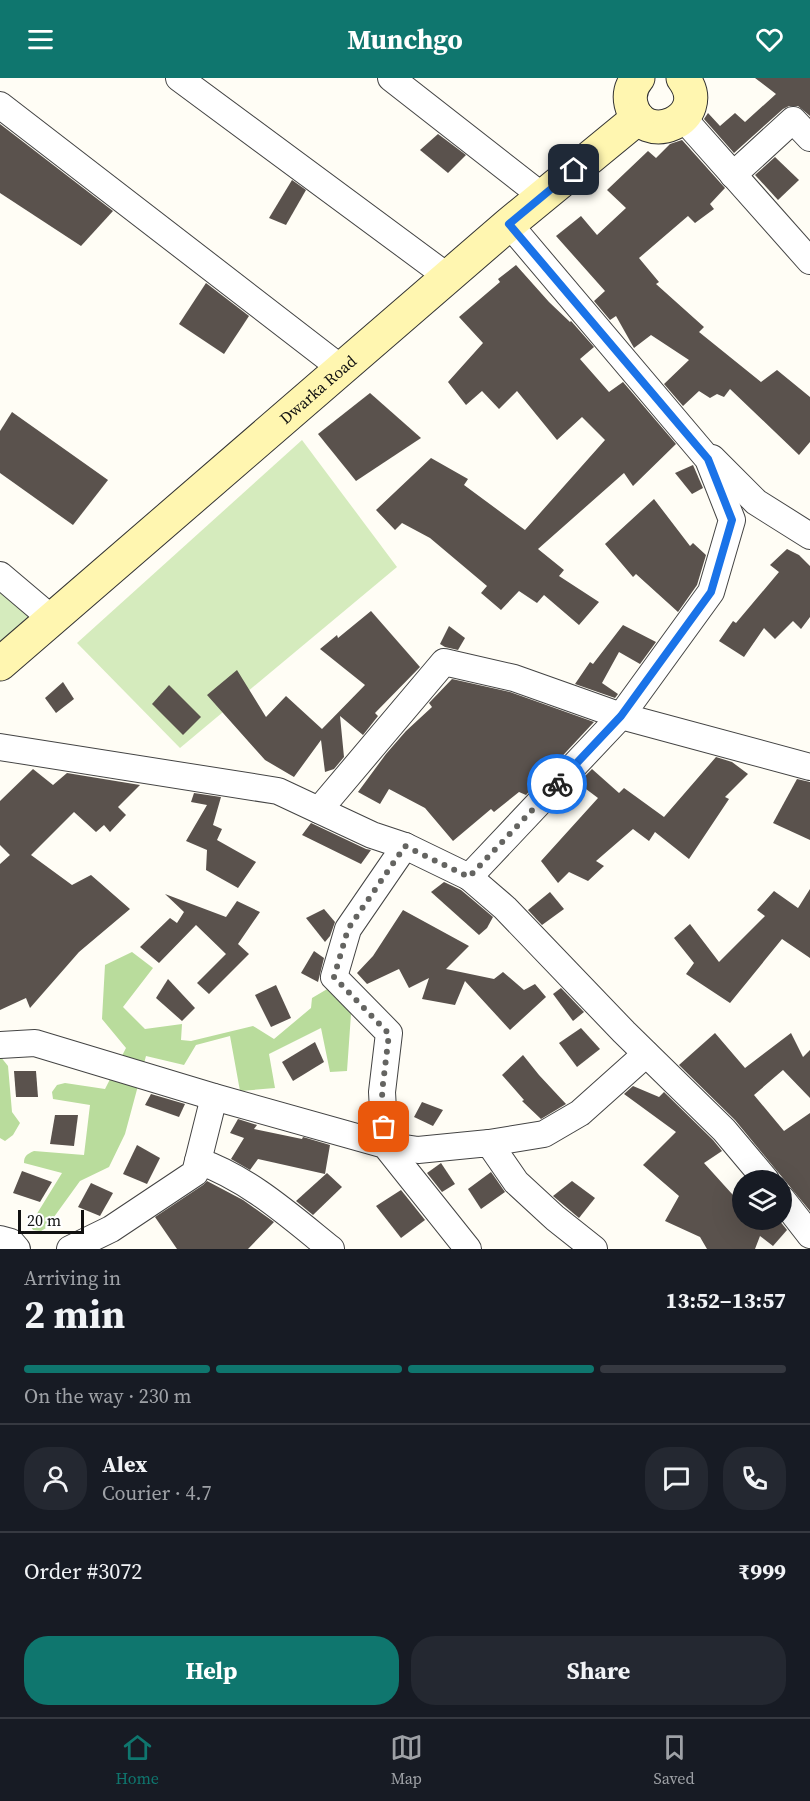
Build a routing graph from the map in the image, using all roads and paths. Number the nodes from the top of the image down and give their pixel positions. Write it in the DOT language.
graph roads {
  1 [pos="179,78"];
  2 [pos="391,78"];
  3 [pos="638,78"];
  4 [pos="685,78"];
  5 [pos="0,105"];
  6 [pos="638,118"];
  7 [pos="683,118"];
  8 [pos="810,138"];
  9 [pos="733,175"];
  10 [pos="542,196"];
  11 [pos="509,224"];
  12 [pos="809,258"];
  13 [pos="448,277"];
  14 [pos="342,369"];
  15 [pos="680,426"];
  16 [pos="810,536"];
  17 [pos="0,575"];
  18 [pos="52,619"];
  19 [pos="0,664"];
  20 [pos="621,716"];
  21 [pos="0,747"];
  22 [pos="806,758"];
  23 [pos="319,810"];
  24 [pos="405,846"];
  25 [pos="469,877"];
  26 [pos="0,1045"];
  27 [pos="646,1053"];
  28 [pos="214,1097"];
  29 [pos="489,1143"];
  30 [pos="385,1145"];
  31 [pos="198,1161"];
  32 [pos="758,1170"];
  33 [pos="792,1209"];
  34 [pos="807,1225"];
  35 [pos="0,1239"];
  36 [pos="17,1249"];
  37 [pos="70,1249"];
  38 [pos="331,1249"];
  39 [pos="468,1249"];
  40 [pos="594,1249"];
  1 -- 13 [label="street"];
  2 -- 10 [label="street"];
  3 -- 6 [label="street"];
  4 -- 7 [label="street"];
  5 -- 14 [label="street"];
  6 -- 7 [label="street"];
  6 -- 10 [label="street, Dwarka Road"];
  7 -- 9 [label="street"];
  8 -- 9 [label="street"];
  9 -- 12 [label="street"];
  10 -- 11 [label="street, Dwarka Road"];
  11 -- 13 [label="street, Dwarka Road"];
  11 -- 15 [label="street"];
  13 -- 14 [label="street, Dwarka Road"];
  14 -- 18 [label="street, Dwarka Road"];
  15 -- 16 [label="street"];
  15 -- 20 [label="street"];
  17 -- 18 [label="street"];
  18 -- 19 [label="street, Dwarka Road"];
  20 -- 22 [label="street"];
  20 -- 23 [label="street"];
  20 -- 25 [label="street"];
  21 -- 23 [label="street"];
  23 -- 24 [label="street"];
  24 -- 25 [label="street"];
  24 -- 30 [label="street"];
  25 -- 27 [label="street"];
  26 -- 28 [label="street"];
  27 -- 29 [label="street"];
  27 -- 32 [label="street"];
  28 -- 30 [label="street"];
  28 -- 31 [label="street"];
  29 -- 30 [label="street"];
  29 -- 40 [label="street"];
  30 -- 39 [label="street"];
  31 -- 37 [label="street"];
  31 -- 38 [label="street"];
  33 -- 34 [label="street"];
  35 -- 36 [label="street"];
}
